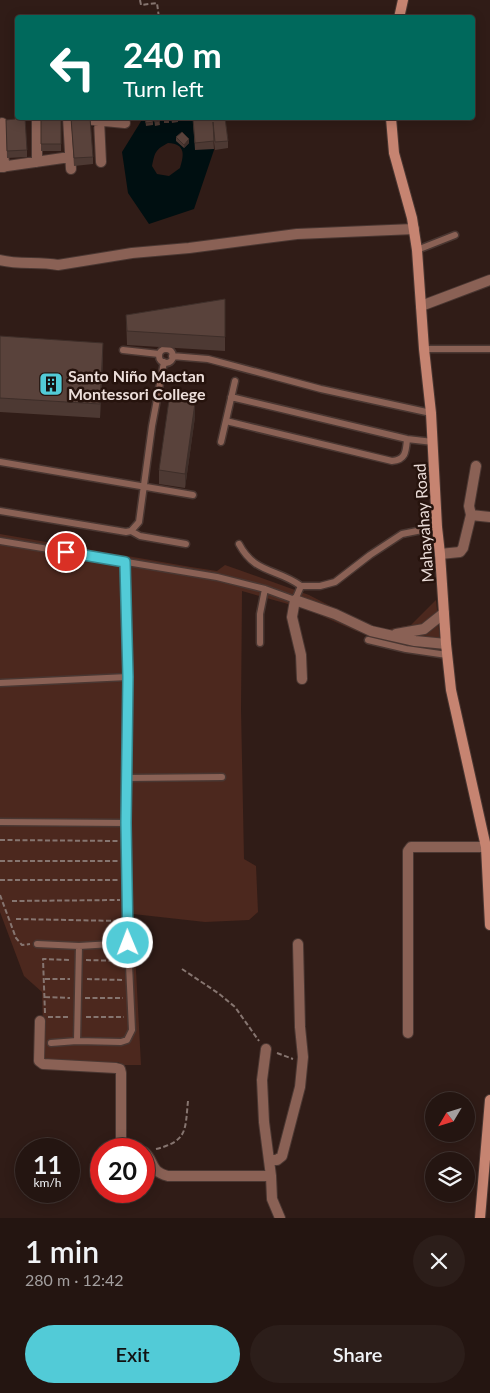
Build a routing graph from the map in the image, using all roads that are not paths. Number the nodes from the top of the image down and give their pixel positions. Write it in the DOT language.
graph roads {
  1 [pos="404,0"];
  2 [pos="400,15"];
  3 [pos="37,120"];
  4 [pos="68,120"];
  5 [pos="99,120"];
  6 [pos="391,120"];
  7 [pos="2,123"];
  8 [pos="124,123"];
  9 [pos="70,157"];
  10 [pos="36,162"];
  11 [pos="101,162"];
  12 [pos="2,167"];
  13 [pos="71,169"];
  14 [pos="414,229"];
  15 [pos="455,235"];
  16 [pos="417,250"];
  17 [pos="0,260"];
  18 [pos="490,280"];
  19 [pos="421,306"];
  20 [pos="424,349"];
  21 [pos="490,349"];
  22 [pos="123,350"];
  23 [pos="159,354"];
  24 [pos="172,356"];
  25 [pos="164,362"];
  26 [pos="235,381"];
  27 [pos="231,397"];
  28 [pos="431,413"];
  29 [pos="226,421"];
  30 [pos="407,439"];
  31 [pos="221,442"];
  32 [pos="433,442"];
  33 [pos="0,462"];
  34 [pos="476,466"];
  35 [pos="144,486"];
  36 [pos="193,495"];
  37 [pos="0,511"];
  38 [pos="471,515"];
  39 [pos="490,517"];
  40 [pos="437,527"];
  41 [pos="131,531"];
  42 [pos="0,541"];
  43 [pos="186,544"];
  44 [pos="239,544"];
  45 [pos="440,554"];
  46 [pos="125,562"];
  47 [pos="301,586"];
  48 [pos="266,590"];
  49 [pos="295,600"];
  50 [pos="444,613"];
  51 [pos="390,635"];
  52 [pos="368,640"];
  53 [pos="260,643"];
  54 [pos="447,650"];
  55 [pos="128,677"];
  56 [pos="302,679"];
  57 [pos="0,683"];
  58 [pos="222,777"];
  59 [pos="128,778"];
  60 [pos="0,822"];
  61 [pos="126,823"];
  62 [pos="486,847"];
  63 [pos="490,925"];
  64 [pos="128,943"];
  65 [pos="37,944"];
  66 [pos="298,944"];
  67 [pos="80,946"];
  68 [pos="40,1021"];
  69 [pos="408,1033"];
  70 [pos="77,1041"];
  71 [pos="51,1043"];
  72 [pos="266,1049"];
  73 [pos="490,1100"];
  74 [pos="120,1138"];
  75 [pos="270,1160"];
  76 [pos="155,1170"];
  77 [pos="271,1176"];
  78 [pos="280,1218"];
  79 [pos="480,1218"];
  1 -- 2 [label="street"];
  3 -- 10 [label="street"];
  4 -- 9 [label="street"];
  5 -- 8 [label="street"];
  5 -- 11 [label="street"];
  6 -- 14 [label="street, Mahayahay Road"];
  7 -- 12 [label="street"];
  9 -- 10 [label="street"];
  9 -- 13 [label="street"];
  10 -- 12 [label="street"];
  14 -- 16 [label="street, Mahayahay Road"];
  14 -- 17 [label="street"];
  15 -- 16 [label="lane"];
  16 -- 19 [label="street, Mahayahay Road"];
  18 -- 19 [label="street"];
  19 -- 20 [label="street, Mahayahay Road"];
  20 -- 21 [label="lane"];
  20 -- 28 [label="street, Mahayahay Road"];
  22 -- 23 [label="lane"];
  23 -- 24 [label="lane"];
  23 -- 25 [label="lane"];
  24 -- 25 [label="lane"];
  24 -- 28 [label="lane"];
  25 -- 35 [label="lane"];
  26 -- 27 [label="lane"];
  27 -- 29 [label="lane"];
  27 -- 30 [label="lane"];
  28 -- 32 [label="street, Mahayahay Road"];
  29 -- 30 [label="lane"];
  29 -- 31 [label="lane"];
  30 -- 32 [label="lane"];
  32 -- 40 [label="street, Mahayahay Road"];
  33 -- 35 [label="lane"];
  34 -- 38 [label="street"];
  35 -- 36 [label="lane"];
  35 -- 41 [label="lane"];
  37 -- 41 [label="lane"];
  38 -- 39 [label="street"];
  38 -- 45 [label="street"];
  40 -- 45 [label="street, Mahayahay Road"];
  40 -- 47 [label="lane"];
  41 -- 43 [label="lane"];
  42 -- 46 [label="lane"];
  44 -- 47 [label="lane"];
  45 -- 50 [label="street, Mahayahay Road"];
  46 -- 48 [label="lane"];
  46 -- 55 [label="lane"];
  47 -- 49 [label="lane"];
  48 -- 49 [label="lane"];
  48 -- 53 [label="lane"];
  49 -- 51 [label="street"];
  49 -- 56 [label="street"];
  50 -- 51 [label="street"];
  50 -- 54 [label="street, Mahayahay Road"];
  51 -- 54 [label="street"];
  52 -- 54 [label="lane"];
  54 -- 62 [label="street, Mahayahay Road"];
  55 -- 57 [label="lane"];
  55 -- 59 [label="lane"];
  58 -- 59 [label="lane"];
  59 -- 61 [label="lane"];
  60 -- 61 [label="lane"];
  61 -- 64 [label="lane"];
  62 -- 63 [label="street, Mahayahay Road"];
  62 -- 69 [label="street"];
  64 -- 67 [label="lane"];
  64 -- 70 [label="lane"];
  65 -- 67 [label="lane"];
  66 -- 75 [label="street"];
  67 -- 70 [label="lane"];
  68 -- 74 [label="street"];
  70 -- 71 [label="lane"];
  72 -- 75 [label="street"];
  73 -- 79 [label="street"];
  75 -- 77 [label="street"];
  76 -- 77 [label="street"];
  77 -- 78 [label="street"];
}
